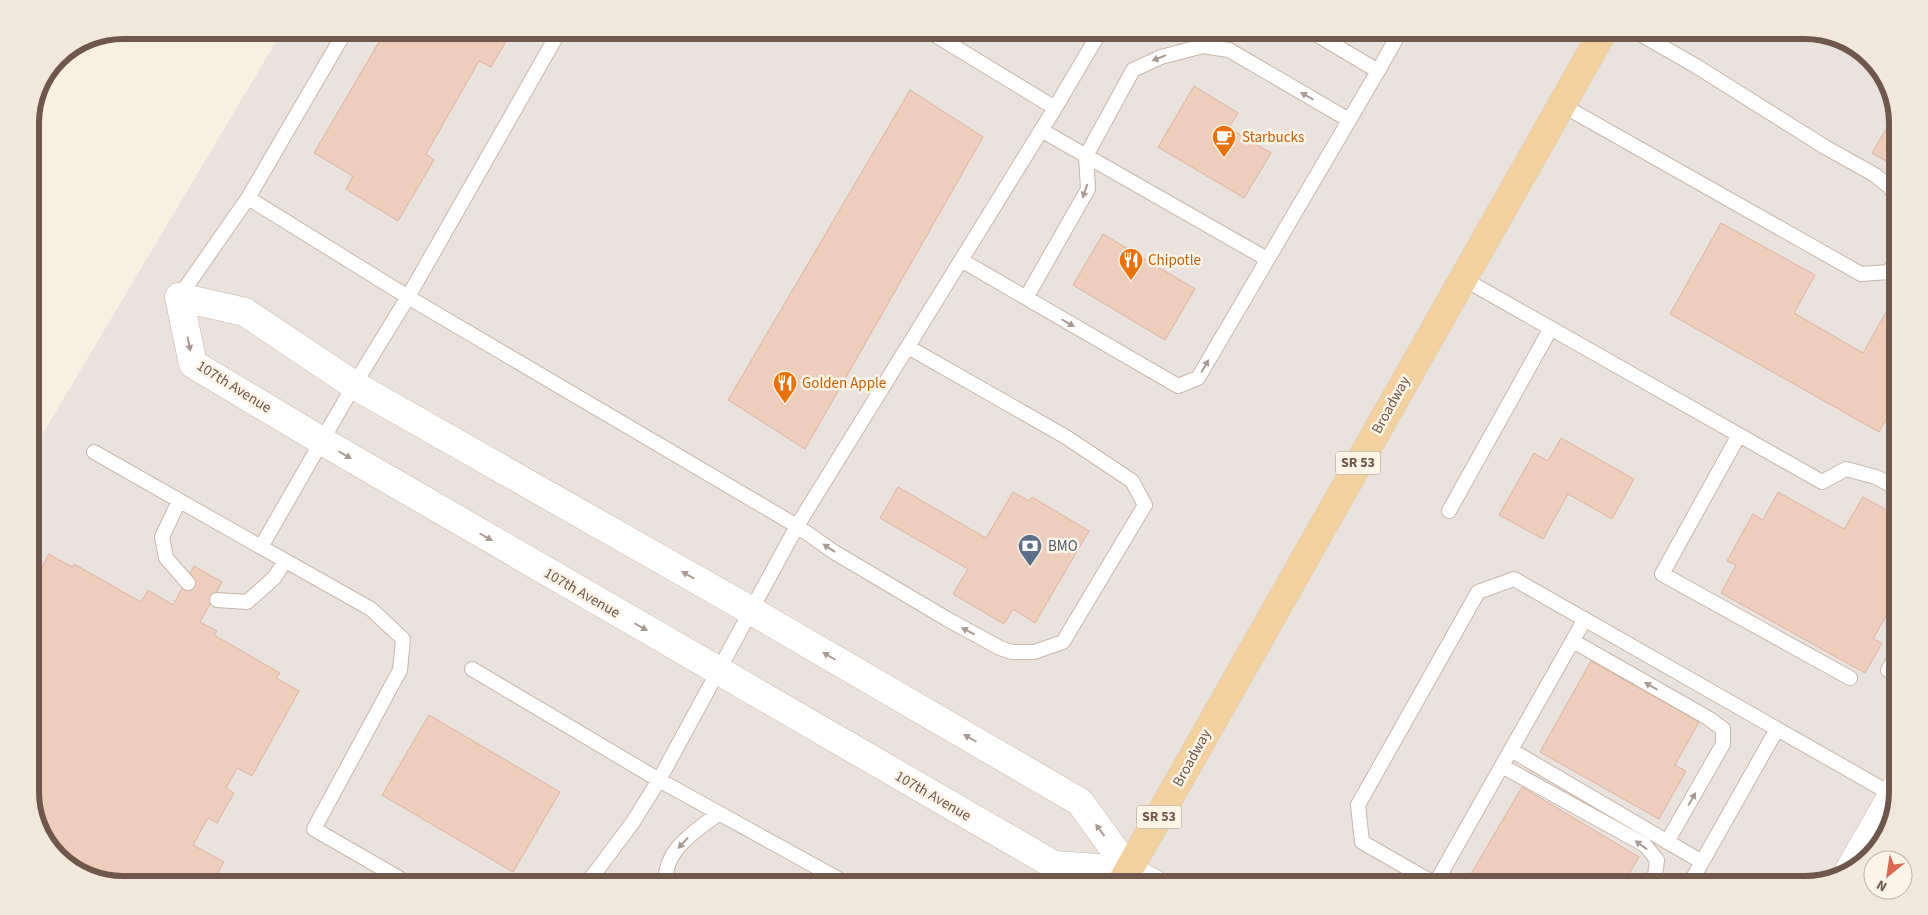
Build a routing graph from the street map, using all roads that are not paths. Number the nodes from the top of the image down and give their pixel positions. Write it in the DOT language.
graph roads {
  1 [pos="341,39"];
  2 [pos="555,39"];
  3 [pos="942,39"];
  4 [pos="1096,39"];
  5 [pos="1202,39"];
  6 [pos="1325,39"];
  7 [pos="1396,39"];
  8 [pos="1599,39"];
  9 [pos="1649,39"];
  10 [pos="1203,46"];
  11 [pos="1378,71"];
  12 [pos="1562,105"];
  13 [pos="1056,108"];
  14 [pos="1349,120"];
  15 [pos="1041,130"];
  16 [pos="1086,156"];
  17 [pos="1889,186"];
  18 [pos="248,198"];
  19 [pos="1267,259"];
  20 [pos="961,260"];
  21 [pos="1889,272"];
  22 [pos="1462,278"];
  23 [pos="179,297"];
  24 [pos="408,297"];
  25 [pos="1026,298"];
  26 [pos="1550,328"];
  27 [pos="908,347"];
  28 [pos="354,385"];
  29 [pos="1739,435"];
  30 [pos="322,442"];
  31 [pos="94,452"];
  32 [pos="1889,484"];
  33 [pos="179,501"];
  34 [pos="1449,511"];
  35 [pos="797,526"];
  36 [pos="261,547"];
  37 [pos="286,561"];
  38 [pos="188,583"];
  39 [pos="216,600"];
  40 [pos="750,610"];
  41 [pos="1585,619"];
  42 [pos="1572,641"];
  43 [pos="472,668"];
  44 [pos="717,671"];
  45 [pos="1850,678"];
  46 [pos="1777,729"];
  47 [pos="1511,750"];
  48 [pos="1502,766"];
  49 [pos="659,780"];
  50 [pos="1889,787"];
  51 [pos="1888,801"];
  52 [pos="719,813"];
  53 [pos="1667,842"];
  54 [pos="1855,860"];
  55 [pos="1702,862"];
  56 [pos="395,876"];
  57 [pos="593,876"];
  58 [pos="666,876"];
  59 [pos="834,876"];
  60 [pos="1119,876"];
  61 [pos="1124,876"];
  62 [pos="1126,876"];
  63 [pos="1422,876"];
  64 [pos="1440,876"];
  65 [pos="1655,876"];
  66 [pos="1694,876"];
  1 -- 18 [label="lane"];
  2 -- 24 [label="lane"];
  3 -- 13 [label="lane"];
  4 -- 13 [label="lane"];
  5 -- 10 [label="lane"];
  6 -- 11 [label="lane"];
  7 -- 11 [label="lane"];
  8 -- 12 [label="main road, Broadway / SR 53"];
  9 -- 17 [label="lane"];
  14 -- 10 [label="lane, one-way"];
  10 -- 16 [label="lane, one-way"];
  11 -- 14 [label="lane"];
  12 -- 21 [label="lane"];
  12 -- 22 [label="main road, Broadway / SR 53"];
  13 -- 15 [label="lane"];
  14 -- 19 [label="lane"];
  15 -- 16 [label="lane"];
  15 -- 20 [label="lane"];
  16 -- 19 [label="lane"];
  16 -- 25 [label="lane, one-way"];
  18 -- 23 [label="lane"];
  18 -- 24 [label="lane"];
  25 -- 19 [label="lane, one-way"];
  20 -- 25 [label="lane"];
  20 -- 27 [label="lane"];
  22 -- 26 [label="lane"];
  22 -- 62 [label="main road, Broadway / SR 53"];
  23 -- 28 [label="street, 107th Avenue"];
  23 -- 30 [label="street, 107th Avenue, one-way"];
  24 -- 28 [label="lane"];
  24 -- 35 [label="lane"];
  26 -- 29 [label="lane"];
  26 -- 34 [label="lane"];
  27 -- 35 [label="lane"];
  27 -- 35 [label="lane, one-way"];
  28 -- 30 [label="lane"];
  40 -- 28 [label="street, 107th Avenue, one-way"];
  29 -- 32 [label="lane"];
  29 -- 45 [label="lane"];
  30 -- 36 [label="lane"];
  30 -- 44 [label="street, 107th Avenue, one-way"];
  31 -- 33 [label="lane"];
  33 -- 36 [label="lane"];
  33 -- 38 [label="lane"];
  35 -- 40 [label="lane"];
  36 -- 37 [label="lane"];
  37 -- 39 [label="lane"];
  37 -- 56 [label="lane"];
  40 -- 44 [label="lane"];
  61 -- 40 [label="street, 107th Avenue, one-way"];
  41 -- 42 [label="lane"];
  41 -- 46 [label="lane"];
  41 -- 63 [label="lane"];
  42 -- 47 [label="lane"];
  53 -- 42 [label="lane, one-way"];
  43 -- 49 [label="lane"];
  44 -- 49 [label="lane"];
  44 -- 60 [label="street, 107th Avenue"];
  46 -- 50 [label="lane"];
  46 -- 55 [label="lane"];
  47 -- 48 [label="lane"];
  47 -- 53 [label="lane"];
  48 -- 64 [label="lane"];
  65 -- 48 [label="lane, one-way"];
  49 -- 52 [label="lane"];
  49 -- 57 [label="lane"];
  51 -- 54 [label="street"];
  52 -- 58 [label="lane, one-way"];
  52 -- 59 [label="lane"];
  53 -- 55 [label="lane"];
  55 -- 66 [label="lane"];
}
